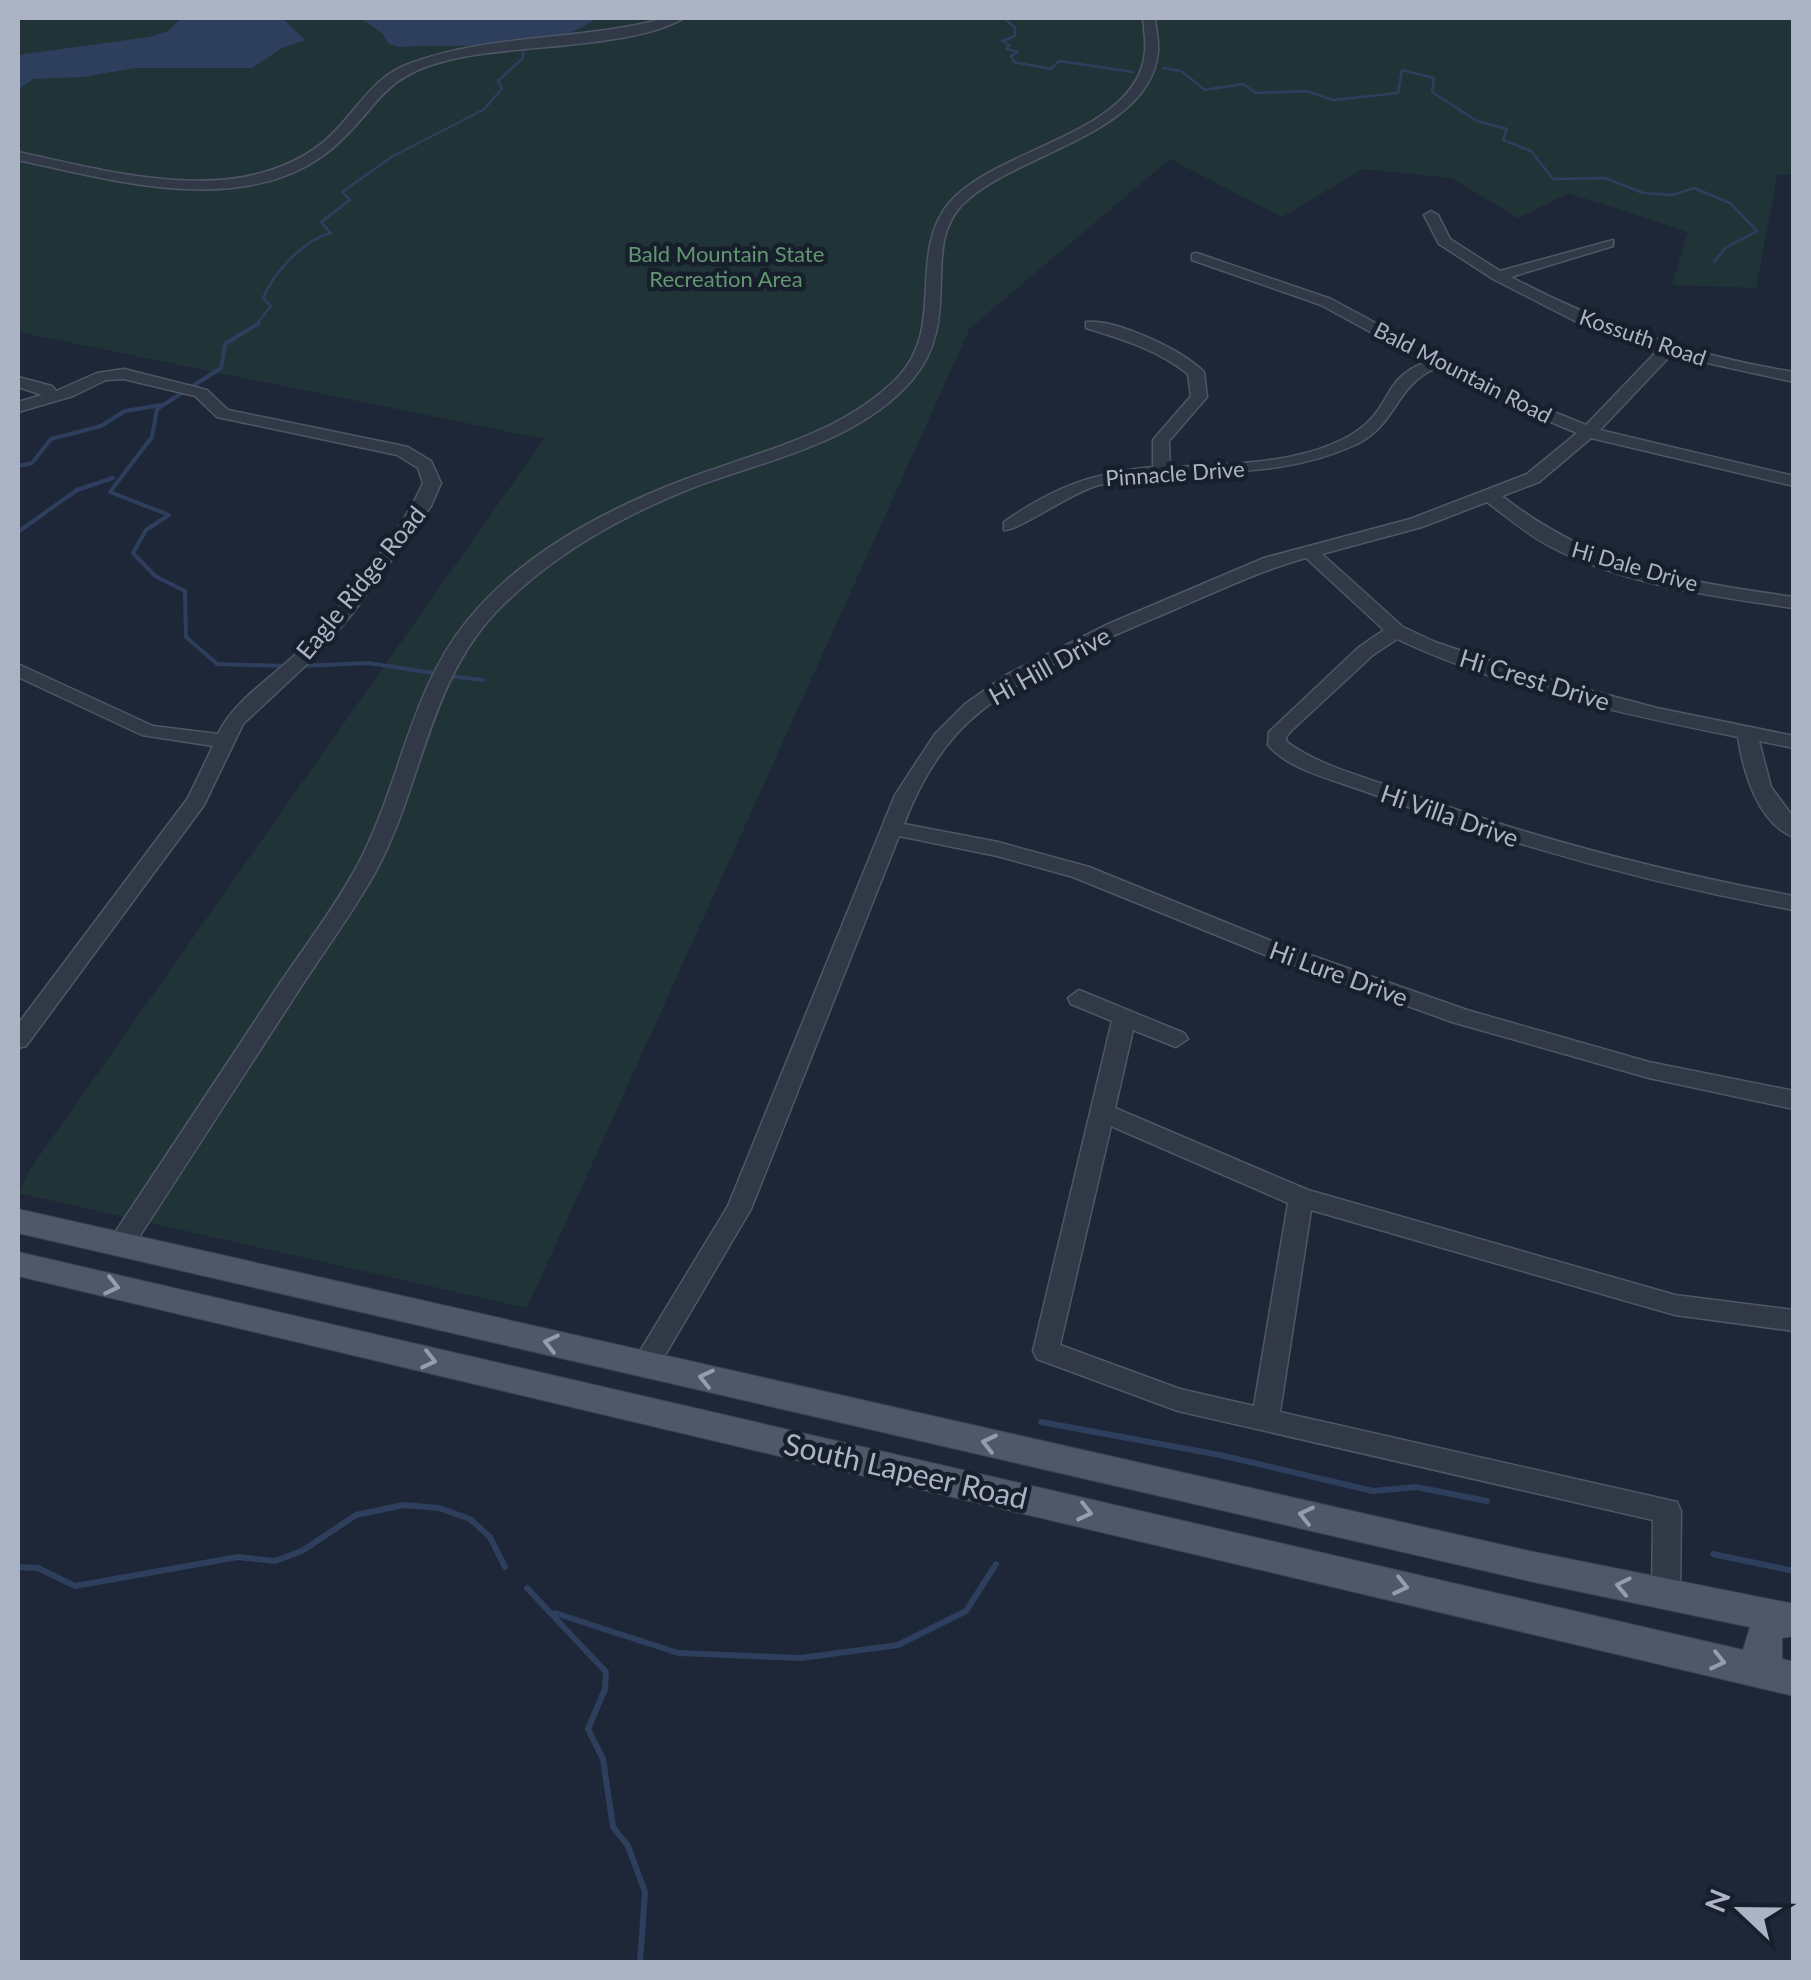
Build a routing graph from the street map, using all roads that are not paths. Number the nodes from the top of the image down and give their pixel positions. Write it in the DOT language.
graph roads {
  1 [pos="678,18"];
  2 [pos="1148,18"];
  3 [pos="18,156"];
  4 [pos="1431,215"];
  5 [pos="1608,243"];
  6 [pos="1197,256"];
  7 [pos="1500,276"];
  8 [pos="1091,325"];
  9 [pos="1666,350"];
  10 [pos="1436,363"];
  11 [pos="1794,377"];
  12 [pos="18,382"];
  13 [pos="53,397"];
  14 [pos="18,407"];
  15 [pos="1589,432"];
  16 [pos="1162,472"];
  17 [pos="1794,480"];
  18 [pos="1491,496"];
  19 [pos="1010,526"];
  20 [pos="1308,550"];
  21 [pos="1794,603"];
  22 [pos="1396,631"];
  23 [pos="18,670"];
  24 [pos="1748,735"];
  25 [pos="223,740"];
  26 [pos="1794,742"];
  27 [pos="891,828"];
  28 [pos="1794,830"];
  29 [pos="1794,903"];
  30 [pos="1079,998"];
  31 [pos="1124,1018"];
  32 [pos="1176,1039"];
  33 [pos="18,1040"];
  34 [pos="1794,1100"];
  35 [pos="1101,1112"];
  36 [pos="1301,1198"];
  37 [pos="18,1221"];
  38 [pos="60,1230"];
  39 [pos="121,1244"];
  40 [pos="19,1265"];
  41 [pos="1794,1321"];
  42 [pos="646,1364"];
  43 [pos="1265,1421"];
  44 [pos="921,1428"];
  45 [pos="888,1466"];
  46 [pos="1666,1594"];
  47 [pos="1790,1619"];
  48 [pos="1781,1676"];
  1 -- 3 [label="street"];
  2 -- 39 [label="street"];
  4 -- 7 [label="street, Kossuth Road"];
  5 -- 7 [label="street"];
  6 -- 10 [label="street, Bald Mountain Road"];
  7 -- 9 [label="street, Kossuth Road"];
  8 -- 16 [label="street"];
  9 -- 11 [label="street, Kossuth Road"];
  9 -- 15 [label="street, Hi Hill Drive"];
  10 -- 15 [label="street, Bald Mountain Road"];
  10 -- 16 [label="street, Pinnacle Drive"];
  12 -- 13 [label="street"];
  13 -- 14 [label="street, Eagle Ridge Road"];
  13 -- 25 [label="street, Eagle Ridge Road"];
  15 -- 17 [label="street, Bald Mountain Road"];
  15 -- 18 [label="street, Hi Hill Drive"];
  16 -- 19 [label="street, Pinnacle Drive"];
  18 -- 20 [label="street, Hi Hill Drive"];
  18 -- 21 [label="street, Hi Dale Drive"];
  20 -- 22 [label="street, Hi Crest Drive"];
  20 -- 27 [label="street, Hi Hill Drive"];
  22 -- 24 [label="street, Hi Crest Drive"];
  22 -- 29 [label="street, Hi Villa Drive"];
  23 -- 25 [label="street"];
  24 -- 26 [label="street, Hi Crest Drive"];
  24 -- 28 [label="street"];
  25 -- 33 [label="street, Eagle Ridge Road"];
  27 -- 34 [label="street, Hi Lure Drive"];
  27 -- 42 [label="street, Hi Hill Drive"];
  30 -- 31 [label="street"];
  31 -- 32 [label="street"];
  31 -- 35 [label="street"];
  35 -- 36 [label="street"];
  35 -- 43 [label="street"];
  36 -- 41 [label="street"];
  36 -- 43 [label="street"];
  37 -- 38 [label="main road, South Lapeer Road"];
  38 -- 39 [label="main road, South Lapeer Road"];
  38 -- 40 [label="main road"];
  42 -- 39 [label="main road, South Lapeer Road, one-way"];
  40 -- 45 [label="main road, South Lapeer Road, one-way"];
  44 -- 42 [label="main road, South Lapeer Road, one-way"];
  43 -- 46 [label="street"];
  44 -- 45 [label="main road"];
  46 -- 44 [label="main road, South Lapeer Road, one-way"];
  45 -- 48 [label="main road, South Lapeer Road, one-way"];
  46 -- 47 [label="main road, South Lapeer Road"];
  47 -- 48 [label="main road"];
}
